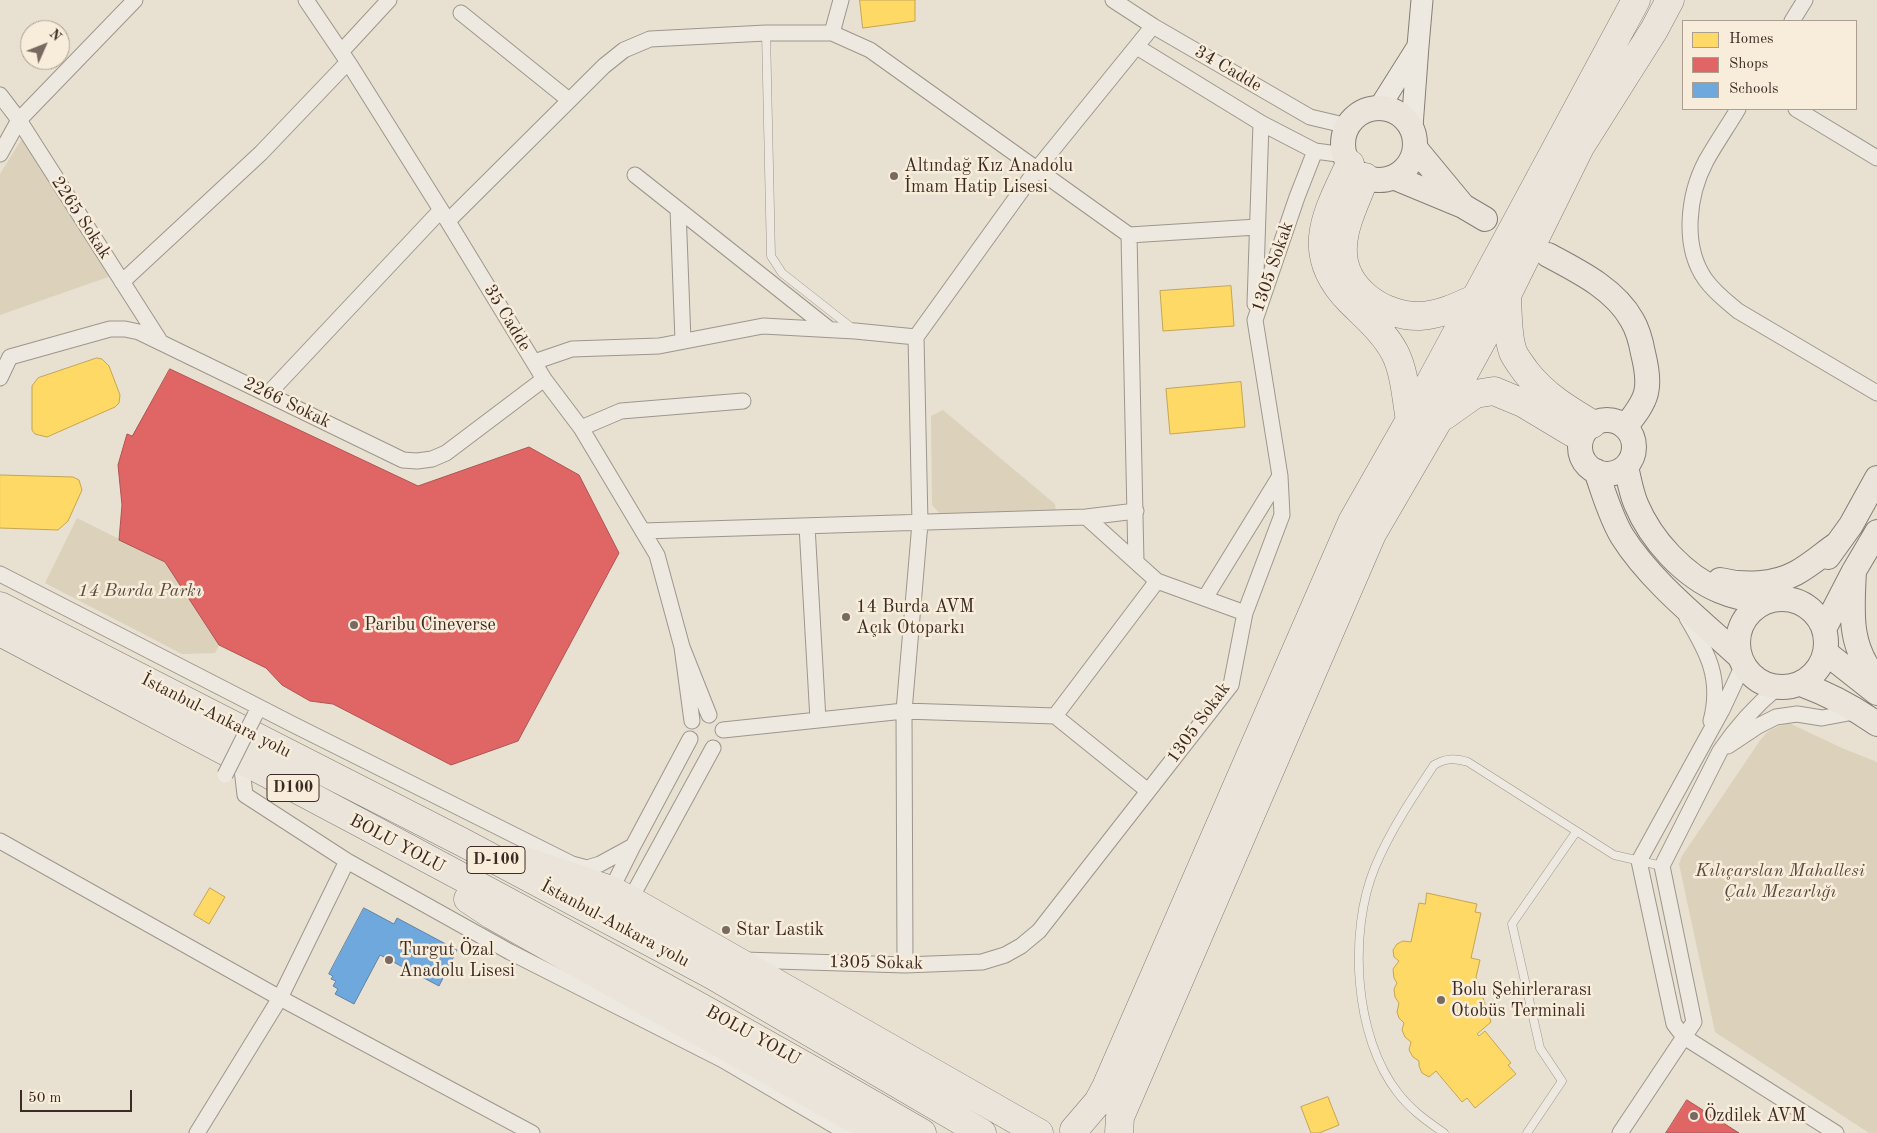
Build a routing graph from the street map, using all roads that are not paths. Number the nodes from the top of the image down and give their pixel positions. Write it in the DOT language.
graph roads {
  1 [pos="134,0"];
  2 [pos="306,0"];
  3 [pos="389,0"];
  4 [pos="841,0"];
  5 [pos="1113,0"];
  6 [pos="1422,0"];
  7 [pos="1636,0"];
  8 [pos="1670,0"];
  9 [pos="1805,0"];
  10 [pos="461,13"];
  11 [pos="1793,20"];
  12 [pos="1153,26"];
  13 [pos="766,33"];
  14 [pos="832,33"];
  15 [pos="1418,46"];
  16 [pos="1137,47"];
  17 [pos="344,57"];
  18 [pos="0,95"];
  19 [pos="569,100"];
  20 [pos="1379,108"];
  21 [pos="1737,110"];
  22 [pos="1798,110"];
  23 [pos="19,120"];
  24 [pos="1261,123"];
  25 [pos="1348,126"];
  26 [pos="1414,138"];
  27 [pos="1315,151"];
  28 [pos="0,154"];
  29 [pos="1877,158"];
  30 [pos="1353,166"];
  31 [pos="1037,170"];
  32 [pos="635,175"];
  33 [pos="1393,177"];
  34 [pos="1463,206"];
  35 [pos="678,209"];
  36 [pos="445,215"];
  37 [pos="1485,219"];
  38 [pos="1257,227"];
  39 [pos="1129,235"];
  40 [pos="1548,254"];
  41 [pos="122,282"];
  42 [pos="1507,295"];
  43 [pos="1474,299"];
  44 [pos="1255,320"];
  45 [pos="829,329"];
  46 [pos="855,331"];
  47 [pos="916,337"];
  48 [pos="160,341"];
  49 [pos="683,342"];
  50 [pos="5,355"];
  51 [pos="534,362"];
  52 [pos="0,378"];
  53 [pos="544,378"];
  54 [pos="1877,393"];
  55 [pos="268,394"];
  56 [pos="743,401"];
  57 [pos="1439,419"];
  58 [pos="1410,420"];
  59 [pos="1625,427"];
  60 [pos="580,428"];
  61 [pos="1587,431"];
  62 [pos="1626,467"];
  63 [pos="1596,472"];
  64 [pos="1280,476"];
  65 [pos="1877,478"];
  66 [pos="1136,511"];
  67 [pos="1086,517"];
  68 [pos="920,523"];
  69 [pos="807,526"];
  70 [pos="643,531"];
  71 [pos="1877,532"];
  72 [pos="1838,544"];
  73 [pos="1136,562"];
  74 [pos="1854,571"];
  75 [pos="0,574"];
  76 [pos="1692,574"];
  77 [pos="1157,581"];
  78 [pos="1674,595"];
  79 [pos="1205,598"];
  80 [pos="1775,601"];
  81 [pos="0,606"];
  82 [pos="1245,613"];
  83 [pos="0,632"];
  84 [pos="1825,641"];
  85 [pos="682,647"];
  86 [pos="1741,661"];
  87 [pos="1877,680"];
  88 [pos="1801,684"];
  89 [pos="1778,687"];
  90 [pos="1877,693"];
  91 [pos="904,711"];
  92 [pos="255,715"];
  93 [pos="709,715"];
  94 [pos="1055,716"];
  95 [pos="1868,717"];
  96 [pos="818,720"];
  97 [pos="692,721"];
  98 [pos="723,730"];
  99 [pos="690,739"];
  100 [pos="1705,740"];
  101 [pos="712,748"];
  102 [pos="1720,751"];
  103 [pos="233,768"];
  104 [pos="1148,791"];
  105 [pos="349,818"];
  106 [pos="1576,832"];
  107 [pos="0,840"];
  108 [pos="462,842"];
  109 [pos="633,846"];
  110 [pos="347,861"];
  111 [pos="1639,862"];
  112 [pos="1662,866"];
  113 [pos="621,895"];
  114 [pos="737,960"];
  115 [pos="905,964"];
  116 [pos="280,998"];
  117 [pos="1684,1037"];
  118 [pos="1072,1132"];
  119 [pos="197,1133"];
  120 [pos="532,1133"];
  121 [pos="847,1133"];
  122 [pos="880,1133"];
  123 [pos="922,1133"];
  124 [pos="982,1133"];
  125 [pos="1040,1133"];
  126 [pos="1119,1133"];
  127 [pos="1444,1133"];
  128 [pos="1527,1133"];
  129 [pos="1620,1133"];
  130 [pos="1836,1133"];
  1 -- 23 [label="street"];
  2 -- 17 [label="street, 35 Cadde"];
  3 -- 17 [label="street"];
  4 -- 14 [label="street"];
  5 -- 12 [label="street, 34 Cadde"];
  6 -- 15 [label="main road"];
  7 -- 43 [label="highway"];
  8 -- 42 [label="highway"];
  9 -- 11 [label="street"];
  10 -- 19 [label="street"];
  12 -- 16 [label="street"];
  12 -- 25 [label="street, 34 Cadde"];
  13 -- 14 [label="street"];
  13 -- 19 [label="street"];
  13 -- 46 [label="lane"];
  14 -- 31 [label="street"];
  15 -- 20 [label="main road"];
  15 -- 26 [label="main road"];
  16 -- 24 [label="street"];
  16 -- 31 [label="street"];
  17 -- 36 [label="street, 35 Cadde"];
  17 -- 41 [label="street"];
  18 -- 23 [label="street, 2265 Sokak"];
  19 -- 36 [label="street"];
  20 -- 25 [label="main road"];
  20 -- 26 [label="main road"];
  21 -- 54 [label="street"];
  22 -- 29 [label="street"];
  23 -- 28 [label="street"];
  23 -- 41 [label="street, 2265 Sokak"];
  24 -- 27 [label="street"];
  24 -- 38 [label="street"];
  25 -- 30 [label="main road"];
  26 -- 33 [label="main road"];
  26 -- 34 [label="main road"];
  27 -- 30 [label="street"];
  27 -- 44 [label="street, 1305 Sokak"];
  30 -- 33 [label="main road"];
  30 -- 43 [label="highway"];
  30 -- 58 [label="highway"];
  31 -- 39 [label="street"];
  31 -- 47 [label="street"];
  32 -- 35 [label="street"];
  33 -- 34 [label="main road"];
  34 -- 37 [label="main road"];
  35 -- 45 [label="street"];
  35 -- 49 [label="street"];
  36 -- 51 [label="street, 35 Cadde"];
  36 -- 55 [label="street"];
  38 -- 39 [label="street"];
  38 -- 44 [label="street"];
  39 -- 66 [label="street"];
  40 -- 59 [label="main road"];
  41 -- 48 [label="street, 2265 Sokak"];
  42 -- 57 [label="highway"];
  42 -- 61 [label="highway"];
  43 -- 58 [label="highway"];
  44 -- 64 [label="street, 1305 Sokak"];
  45 -- 46 [label="street"];
  45 -- 49 [label="street"];
  46 -- 47 [label="street"];
  47 -- 68 [label="street"];
  48 -- 50 [label="street, 2266 Sokak"];
  48 -- 55 [label="street, 2266 Sokak"];
  49 -- 51 [label="street"];
  50 -- 52 [label="street"];
  51 -- 53 [label="street, 35 Cadde"];
  53 -- 55 [label="street, 2266 Sokak"];
  53 -- 60 [label="street, 35 Cadde"];
  56 -- 60 [label="street"];
  57 -- 61 [label="highway"];
  57 -- 126 [label="highway"];
  58 -- 118 [label="highway"];
  59 -- 61 [label="main road"];
  59 -- 62 [label="main road"];
  60 -- 70 [label="street, 35 Cadde"];
  61 -- 63 [label="main road"];
  62 -- 63 [label="main road"];
  62 -- 76 [label="main road"];
  63 -- 78 [label="main road"];
  64 -- 79 [label="street"];
  64 -- 82 [label="street, 1305 Sokak"];
  65 -- 72 [label="main road"];
  66 -- 67 [label="street"];
  66 -- 73 [label="street"];
  67 -- 68 [label="street"];
  67 -- 73 [label="street"];
  68 -- 69 [label="street"];
  68 -- 91 [label="street"];
  69 -- 70 [label="street"];
  69 -- 96 [label="street"];
  70 -- 85 [label="street, 35 Cadde"];
  71 -- 74 [label="main road"];
  72 -- 76 [label="main road"];
  72 -- 80 [label="main road"];
  73 -- 77 [label="street"];
  74 -- 84 [label="main road"];
  74 -- 87 [label="main road"];
  75 -- 109 [label="street"];
  76 -- 80 [label="main road"];
  77 -- 79 [label="street"];
  77 -- 94 [label="street"];
  78 -- 86 [label="main road"];
  78 -- 100 [label="street"];
  79 -- 82 [label="street"];
  80 -- 84 [label="main road"];
  80 -- 86 [label="main road"];
  81 -- 108 [label="highway, İstanbul-Ankara yolu / D-100"];
  82 -- 104 [label="street, 1305 Sokak"];
  83 -- 103 [label="highway, BOLU YOLU / D100"];
  84 -- 88 [label="main road"];
  84 -- 90 [label="main road"];
  85 -- 93 [label="street"];
  85 -- 97 [label="street"];
  86 -- 89 [label="main road"];
  86 -- 100 [label="street"];
  88 -- 89 [label="main road"];
  88 -- 95 [label="main road"];
  89 -- 102 [label="street"];
  91 -- 94 [label="street"];
  91 -- 96 [label="street"];
  91 -- 115 [label="street"];
  92 -- 103 [label="street, bridge"];
  93 -- 97 [label="street"];
  93 -- 98 [label="street"];
  94 -- 104 [label="street"];
  95 -- 102 [label="street"];
  96 -- 98 [label="street"];
  97 -- 99 [label="street"];
  98 -- 101 [label="street"];
  99 -- 101 [label="street"];
  99 -- 109 [label="street"];
  100 -- 111 [label="street"];
  101 -- 113 [label="street"];
  102 -- 112 [label="street"];
  103 -- 105 [label="highway, BOLU YOLU / D100"];
  103 -- 110 [label="street"];
  104 -- 115 [label="street, 1305 Sokak"];
  105 -- 122 [label="highway"];
  105 -- 123 [label="highway, BOLU YOLU / D100"];
  106 -- 111 [label="lane"];
  106 -- 127 [label="lane"];
  106 -- 128 [label="lane"];
  107 -- 116 [label="street"];
  108 -- 113 [label="highway"];
  108 -- 124 [label="highway, İstanbul-Ankara yolu / D-100"];
  109 -- 113 [label="street"];
  110 -- 116 [label="street"];
  110 -- 121 [label="street"];
  111 -- 112 [label="lane"];
  111 -- 117 [label="street"];
  112 -- 117 [label="street"];
  113 -- 114 [label="highway"];
  114 -- 115 [label="street, 1305 Sokak"];
  114 -- 125 [label="highway"];
  116 -- 119 [label="street"];
  116 -- 120 [label="street"];
  117 -- 129 [label="street"];
  117 -- 130 [label="street"];
}
